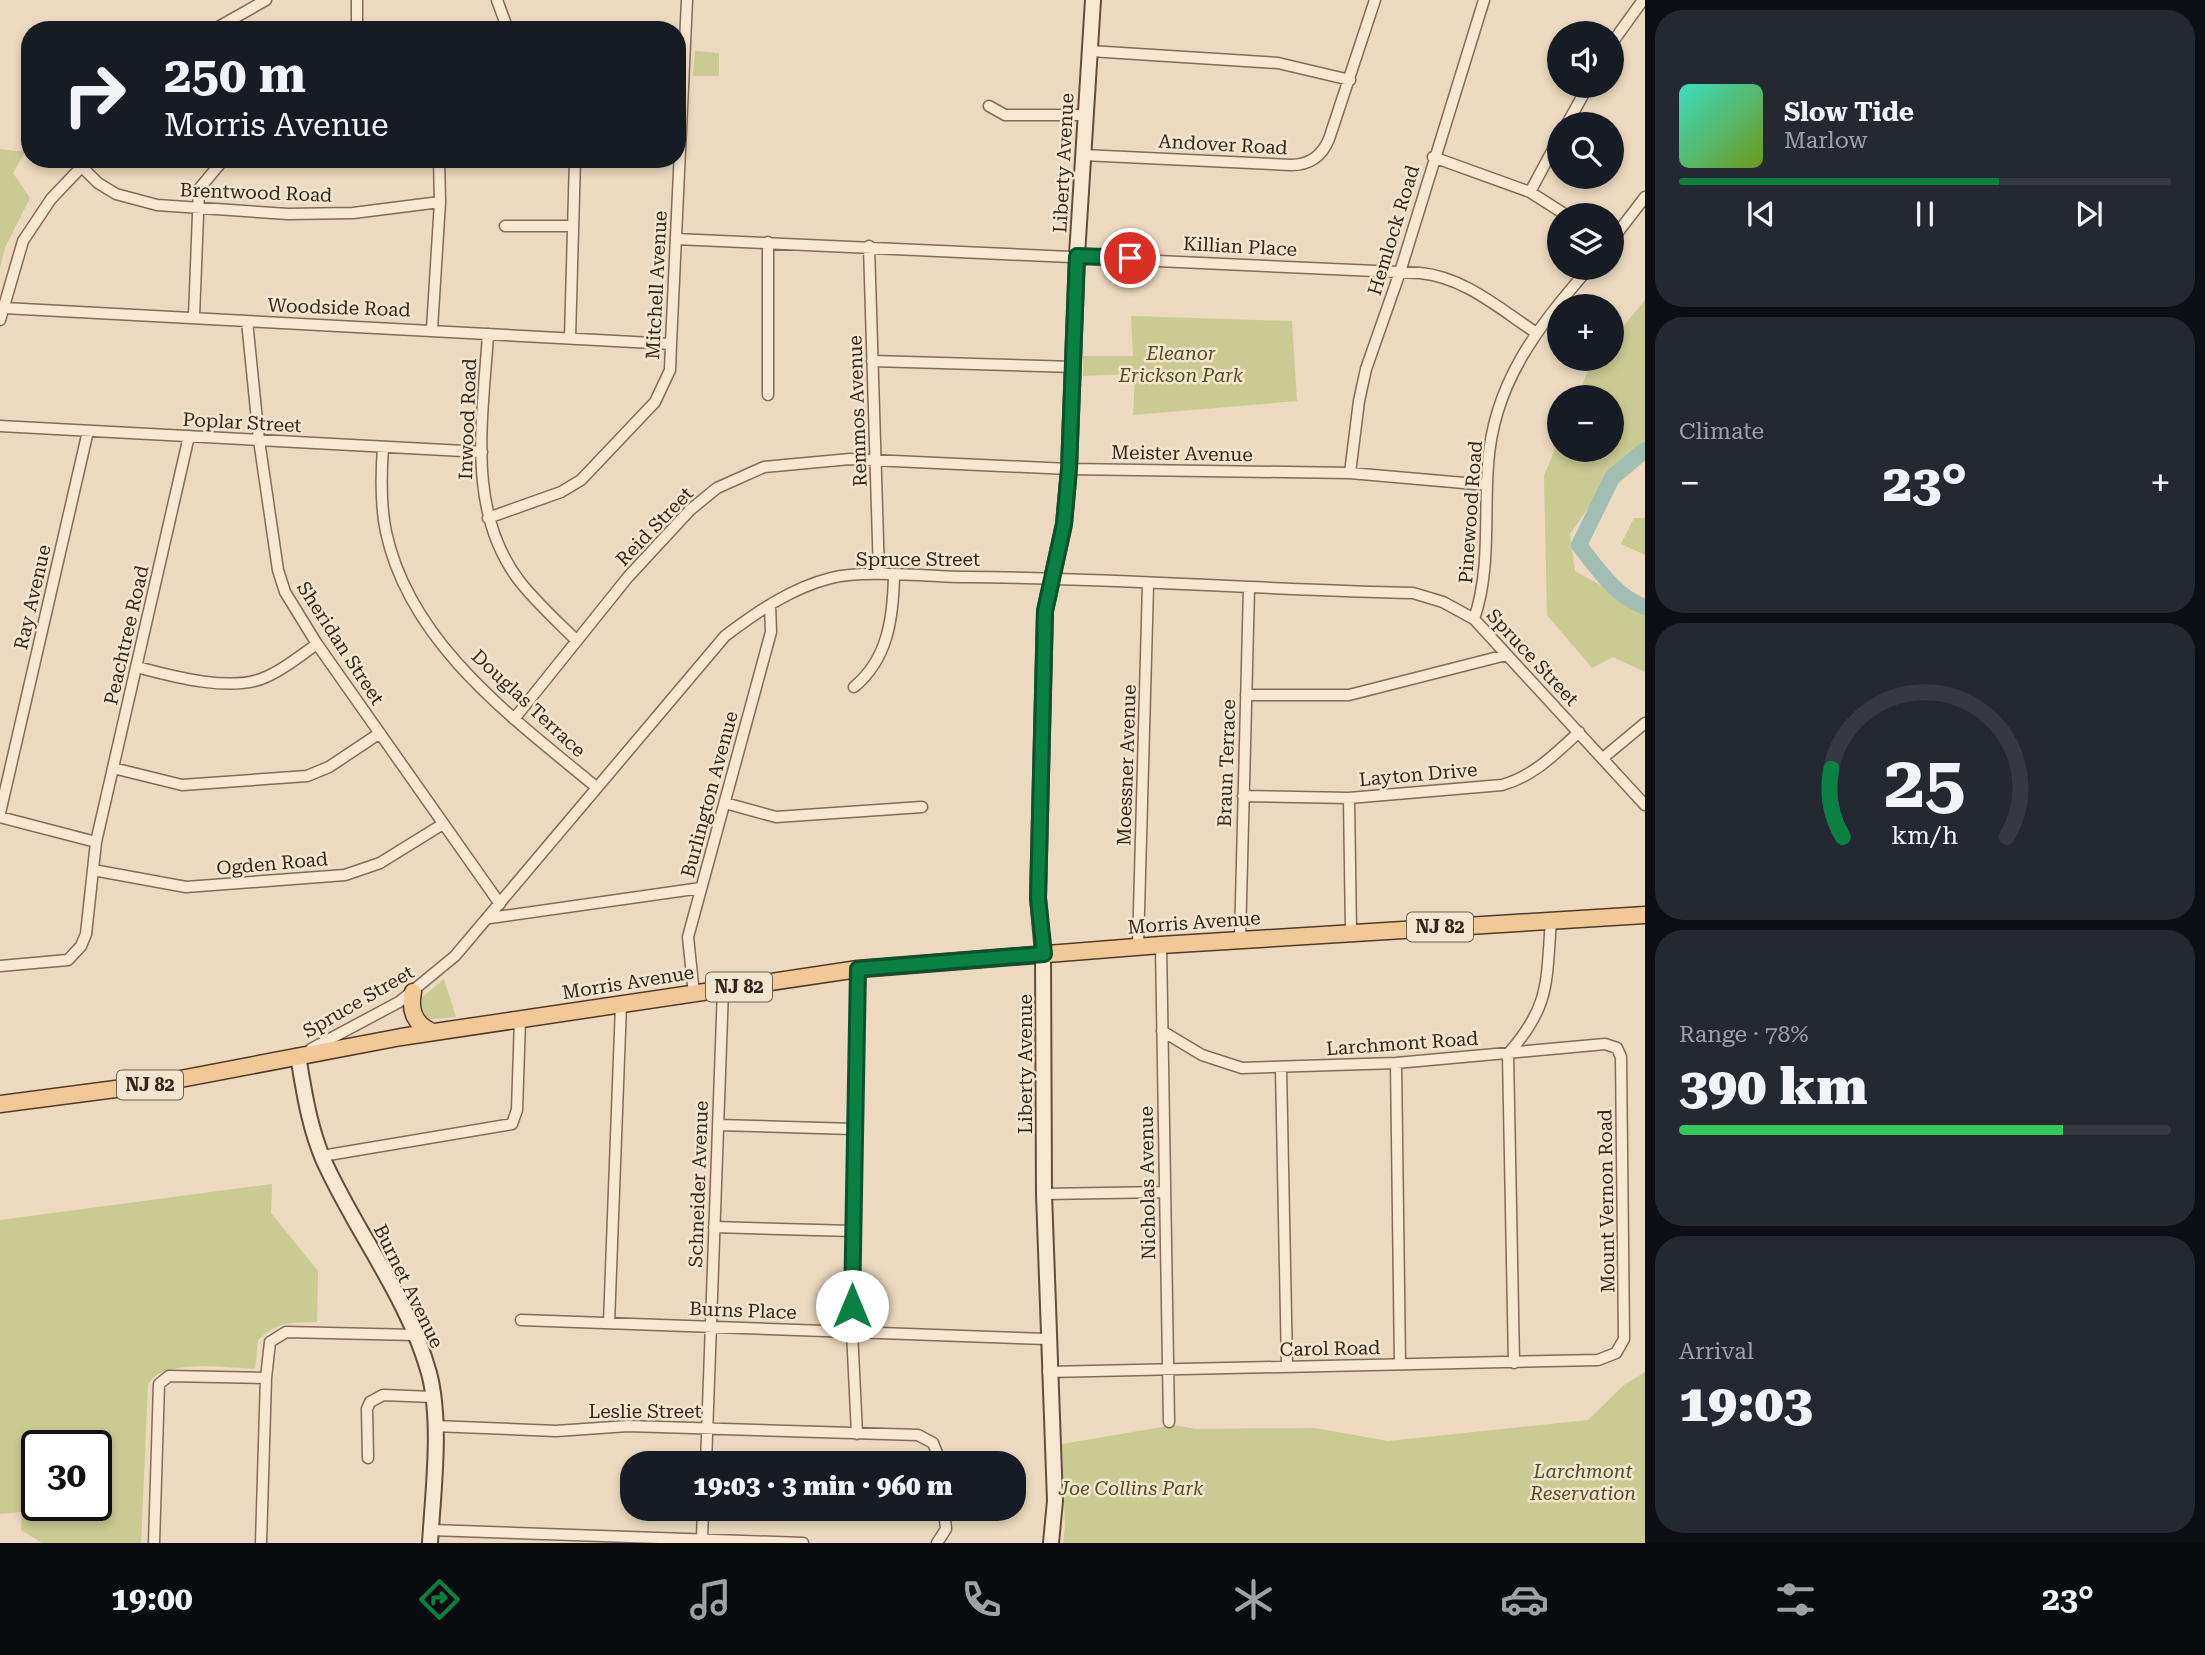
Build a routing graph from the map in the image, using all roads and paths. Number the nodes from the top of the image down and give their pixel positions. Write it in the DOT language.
graph roads {
  1 [pos="266,0"];
  2 [pos="357,0"];
  3 [pos="497,0"];
  4 [pos="687,0"];
  5 [pos="1093,0"];
  6 [pos="1375,0"];
  7 [pos="1484,0"];
  8 [pos="1643,0"];
  9 [pos="229,21"];
  10 [pos="357,21"];
  11 [pos="505,21"];
  12 [pos="683,21"];
  13 [pos="1624,26"];
  14 [pos="1090,51"];
  15 [pos="1350,80"];
  16 [pos="989,106"];
  17 [pos="1084,116"];
  18 [pos="1083,155"];
  19 [pos="1433,157"];
  20 [pos="1547,160"];
  21 [pos="80,168"];
  22 [pos="88,168"];
  23 [pos="216,168"];
  24 [pos="439,168"];
  25 [pos="574,168"];
  26 [pos="677,168"];
  27 [pos="1530,192"];
  28 [pos="1645,197"];
  29 [pos="440,202"];
  30 [pos="1547,203"];
  31 [pos="198,208"];
  32 [pos="1624,224"];
  33 [pos="505,226"];
  34 [pos="571,226"];
  35 [pos="676,239"];
  36 [pos="768,242"];
  37 [pos="869,246"];
  38 [pos="1077,256"];
  39 [pos="1400,272"];
  40 [pos="1579,280"];
  41 [pos="4,308"];
  42 [pos="194,317"];
  43 [pos="0,320"];
  44 [pos="247,321"];
  45 [pos="432,329"];
  46 [pos="1535,331"];
  47 [pos="488,334"];
  48 [pos="570,338"];
  49 [pos="671,344"];
  50 [pos="872,361"];
  51 [pos="1074,368"];
  52 [pos="768,395"];
  53 [pos="0,426"];
  54 [pos="88,431"];
  55 [pos="190,436"];
  56 [pos="258,440"];
  57 [pos="383,447"];
  58 [pos="482,452"];
  59 [pos="877,462"];
  60 [pos="1069,469"];
  61 [pos="1350,474"];
  62 [pos="1487,485"];
  63 [pos="488,518"];
  64 [pos="879,574"];
  65 [pos="894,576"];
  66 [pos="1051,578"];
  67 [pos="1149,585"];
  68 [pos="1249,587"];
  69 [pos="770,605"];
  70 [pos="1474,620"];
  71 [pos="577,641"];
  72 [pos="317,644"];
  73 [pos="1506,655"];
  74 [pos="136,667"];
  75 [pos="854,687"];
  76 [pos="1246,695"];
  77 [pos="514,719"];
  78 [pos="1645,723"];
  79 [pos="1579,732"];
  80 [pos="380,733"];
  81 [pos="1603,758"];
  82 [pos="113,768"];
  83 [pos="596,787"];
  84 [pos="1243,796"];
  85 [pos="1349,798"];
  86 [pos="725,803"];
  87 [pos="1645,805"];
  88 [pos="922,807"];
  89 [pos="0,815"];
  90 [pos="443,824"];
  91 [pos="96,842"];
  92 [pos="93,870"];
  93 [pos="701,888"];
  94 [pos="500,904"];
  95 [pos="1645,915"];
  96 [pos="490,918"];
  97 [pos="1551,920"];
  98 [pos="1351,933"];
  99 [pos="1240,940"];
  100 [pos="1161,945"];
  101 [pos="1138,947"];
  102 [pos="1044,954"];
  103 [pos="0,966"];
  104 [pos="858,969"];
  105 [pos="723,989"];
  106 [pos="413,992"];
  107 [pos="694,994"];
  108 [pos="621,1005"];
  109 [pos="520,1020"];
  110 [pos="1162,1031"];
  111 [pos="433,1032"];
  112 [pos="1611,1045"];
  113 [pos="1508,1054"];
  114 [pos="298,1056"];
  115 [pos="1395,1063"];
  116 [pos="1280,1068"];
  117 [pos="0,1104"];
  118 [pos="718,1125"];
  119 [pos="853,1129"];
  120 [pos="322,1156"];
  121 [pos="1165,1192"];
  122 [pos="1044,1194"];
  123 [pos="714,1227"];
  124 [pos="853,1231"];
  125 [pos="521,1320"];
  126 [pos="609,1323"];
  127 [pos="710,1326"];
  128 [pos="852,1331"];
  129 [pos="415,1335"];
  130 [pos="1047,1339"];
  131 [pos="1611,1357"];
  132 [pos="1514,1363"];
  133 [pos="1399,1364"];
  134 [pos="1287,1366"];
  135 [pos="1168,1368"];
  136 [pos="1048,1371"];
  137 [pos="266,1378"];
  138 [pos="433,1397"];
  139 [pos="1169,1422"];
  140 [pos="434,1426"];
  141 [pos="708,1429"];
  142 [pos="857,1434"];
  143 [pos="707,1451"];
  144 [pos="938,1451"];
  145 [pos="368,1458"];
  146 [pos="703,1521"];
  147 [pos="945,1521"];
  148 [pos="430,1536"];
  149 [pos="702,1539"];
  150 [pos="731,1542"];
  151 [pos="155,1543"];
  152 [pos="261,1543"];
  153 [pos="803,1543"];
  154 [pos="937,1543"];
  155 [pos="1051,1543"];
  1 -- 9 [label="street"];
  2 -- 10 [label="street"];
  3 -- 11 [label="street"];
  4 -- 12 [label="street, Mitchell Avenue"];
  5 -- 14 [label="street, Liberty Avenue"];
  6 -- 15 [label="street, Andover Road"];
  7 -- 19 [label="street, Hemlock Road"];
  8 -- 13 [label="street"];
  14 -- 15 [label="street"];
  14 -- 17 [label="street, Liberty Avenue"];
  15 -- 18 [label="street, Andover Road"];
  16 -- 17 [label="street"];
  17 -- 18 [label="street, Liberty Avenue"];
  18 -- 38 [label="street, Liberty Avenue"];
  19 -- 27 [label="street"];
  19 -- 39 [label="street, Hemlock Road"];
  20 -- 27 [label="street"];
  21 -- 41 [label="street"];
  22 -- 31 [label="street, Brentwood Road"];
  23 -- 31 [label="street"];
  24 -- 29 [label="street"];
  25 -- 34 [label="street"];
  26 -- 35 [label="street, Mitchell Avenue"];
  27 -- 30 [label="street"];
  28 -- 32 [label="street"];
  29 -- 31 [label="street, Brentwood Road"];
  29 -- 45 [label="street"];
  31 -- 42 [label="street"];
  33 -- 34 [label="street"];
  34 -- 48 [label="street"];
  35 -- 36 [label="street, Killian Place"];
  35 -- 49 [label="street, Mitchell Avenue"];
  36 -- 37 [label="street, Killian Place"];
  36 -- 52 [label="street"];
  37 -- 38 [label="street, Killian Place"];
  37 -- 50 [label="street, Remmos Avenue"];
  38 -- 39 [label="street, Killian Place"];
  38 -- 51 [label="street, Liberty Avenue"];
  39 -- 46 [label="street, Killian Place"];
  39 -- 61 [label="street, Hemlock Road"];
  40 -- 46 [label="street, Pinewood Road"];
  41 -- 42 [label="street, Woodside Road"];
  41 -- 43 [label="street"];
  42 -- 44 [label="street, Woodside Road"];
  44 -- 45 [label="street, Woodside Road"];
  44 -- 56 [label="street, Sheridan Street"];
  45 -- 47 [label="street, Woodside Road"];
  46 -- 62 [label="street, Pinewood Road"];
  47 -- 48 [label="street, Woodside Road"];
  47 -- 58 [label="street, Inwood Road"];
  48 -- 49 [label="street, Woodside Road"];
  49 -- 63 [label="street, Mitchell Avenue"];
  50 -- 51 [label="street"];
  50 -- 59 [label="street, Remmos Avenue"];
  51 -- 60 [label="street, Liberty Avenue"];
  53 -- 54 [label="street, Poplar Street"];
  54 -- 55 [label="street, Poplar Street"];
  54 -- 89 [label="street, Ray Avenue"];
  55 -- 56 [label="street, Poplar Street"];
  55 -- 74 [label="street, Peachtree Road"];
  56 -- 57 [label="street, Poplar Street"];
  56 -- 72 [label="street, Sheridan Street"];
  57 -- 58 [label="street, Poplar Street"];
  57 -- 77 [label="street, Douglas Terrace"];
  58 -- 63 [label="street, Inwood Road"];
  59 -- 60 [label="street, Meister Avenue"];
  59 -- 64 [label="street, Remmos Avenue"];
  59 -- 71 [label="street, Reid Street"];
  60 -- 61 [label="street, Meister Avenue"];
  60 -- 66 [label="street, Liberty Avenue"];
  61 -- 62 [label="street, Meister Avenue"];
  62 -- 70 [label="street, Pinewood Road"];
  63 -- 71 [label="street, Inwood Road"];
  64 -- 65 [label="street, Spruce Street"];
  64 -- 69 [label="street, Spruce Street"];
  65 -- 66 [label="street, Spruce Street"];
  65 -- 75 [label="street"];
  66 -- 67 [label="street, Spruce Street"];
  66 -- 102 [label="street, Liberty Avenue"];
  67 -- 68 [label="street, Spruce Street"];
  67 -- 101 [label="street, Moessner Avenue"];
  68 -- 70 [label="street, Spruce Street"];
  68 -- 76 [label="street, Braun Terrace"];
  69 -- 83 [label="street, Spruce Street"];
  69 -- 86 [label="street, Burlington Avenue"];
  70 -- 73 [label="street, Spruce Street"];
  71 -- 77 [label="street, Reid Street"];
  72 -- 74 [label="street"];
  72 -- 80 [label="street, Sheridan Street"];
  73 -- 76 [label="street"];
  73 -- 79 [label="street, Spruce Street"];
  74 -- 82 [label="street, Peachtree Road"];
  76 -- 84 [label="street, Braun Terrace"];
  77 -- 83 [label="street, Douglas Terrace"];
  78 -- 81 [label="street"];
  79 -- 81 [label="street, Spruce Street"];
  79 -- 85 [label="street, Layton Drive"];
  80 -- 82 [label="street"];
  80 -- 90 [label="street, Sheridan Street"];
  81 -- 87 [label="street, Spruce Street"];
  82 -- 91 [label="street, Peachtree Road"];
  83 -- 94 [label="street, Spruce Street"];
  84 -- 85 [label="street, Layton Drive"];
  84 -- 99 [label="street, Braun Terrace"];
  85 -- 98 [label="street"];
  86 -- 88 [label="street"];
  86 -- 93 [label="street, Burlington Avenue"];
  89 -- 91 [label="street"];
  90 -- 92 [label="street, Ogden Road"];
  90 -- 94 [label="street, Sheridan Street"];
  91 -- 92 [label="street, Peachtree Road"];
  92 -- 103 [label="street, Peachtree Road"];
  93 -- 96 [label="street"];
  93 -- 107 [label="street, Burlington Avenue"];
  94 -- 96 [label="street, Spruce Street"];
  95 -- 97 [label="main road, Morris Avenue / NJ 82"];
  96 -- 106 [label="street, Spruce Street"];
  97 -- 98 [label="main road, Morris Avenue / NJ 82"];
  97 -- 113 [label="street"];
  98 -- 99 [label="main road, Morris Avenue / NJ 82"];
  99 -- 100 [label="main road, Morris Avenue / NJ 82"];
  100 -- 101 [label="main road, Morris Avenue / NJ 82"];
  100 -- 110 [label="street, Nicholas Avenue"];
  101 -- 102 [label="main road, Morris Avenue / NJ 82"];
  102 -- 104 [label="main road, Morris Avenue / NJ 82"];
  102 -- 122 [label="street, Liberty Avenue"];
  104 -- 105 [label="main road, Morris Avenue / NJ 82"];
  104 -- 119 [label="street"];
  105 -- 107 [label="main road, Morris Avenue / NJ 82"];
  105 -- 118 [label="street, Schneider Avenue"];
  106 -- 111 [label="main road"];
  106 -- 114 [label="street, Spruce Street"];
  107 -- 108 [label="main road, Morris Avenue / NJ 82"];
  108 -- 109 [label="main road, Morris Avenue / NJ 82"];
  108 -- 126 [label="street"];
  109 -- 111 [label="main road, Morris Avenue / NJ 82"];
  109 -- 120 [label="street"];
  110 -- 116 [label="street, Larchmont Road"];
  110 -- 121 [label="street, Nicholas Avenue"];
  111 -- 114 [label="main road, Morris Avenue / NJ 82"];
  112 -- 113 [label="street, Larchmont Road"];
  112 -- 131 [label="street, Mount Vernon Road"];
  113 -- 115 [label="street, Larchmont Road"];
  113 -- 132 [label="street"];
  114 -- 117 [label="main road, Morris Avenue / NJ 82"];
  114 -- 120 [label="street, Burnet Avenue"];
  115 -- 116 [label="street, Larchmont Road"];
  115 -- 133 [label="street"];
  116 -- 134 [label="street"];
  118 -- 119 [label="street"];
  118 -- 123 [label="street, Schneider Avenue"];
  119 -- 124 [label="street"];
  120 -- 129 [label="street, Burnet Avenue"];
  121 -- 122 [label="street"];
  121 -- 135 [label="street, Nicholas Avenue"];
  122 -- 130 [label="street, Liberty Avenue"];
  123 -- 124 [label="street"];
  123 -- 127 [label="street, Schneider Avenue"];
  124 -- 128 [label="street"];
  125 -- 126 [label="street, Burns Place"];
  126 -- 127 [label="street, Burns Place"];
  127 -- 128 [label="street, Burns Place"];
  127 -- 141 [label="street, Schneider Avenue"];
  128 -- 130 [label="street, Burns Place"];
  128 -- 142 [label="street"];
  129 -- 137 [label="street"];
  129 -- 138 [label="street, Burnet Avenue"];
  130 -- 136 [label="street, Liberty Avenue"];
  131 -- 132 [label="street, Carol Road"];
  132 -- 133 [label="street, Carol Road"];
  133 -- 134 [label="street, Carol Road"];
  134 -- 135 [label="street, Carol Road"];
  135 -- 136 [label="street, Carol Road"];
  135 -- 139 [label="street, Nicholas Avenue"];
  136 -- 155 [label="street, Liberty Avenue"];
  137 -- 151 [label="street"];
  137 -- 152 [label="street"];
  138 -- 140 [label="street, Burnet Avenue"];
  138 -- 145 [label="street"];
  140 -- 141 [label="street, Leslie Street"];
  140 -- 148 [label="street, Burnet Avenue"];
  141 -- 142 [label="street, Leslie Street"];
  141 -- 143 [label="street, Schneider Avenue"];
  142 -- 144 [label="street, Leslie Street"];
  146 -- 149 [label="street"];
  147 -- 154 [label="street"];
  148 -- 149 [label="street"];
  149 -- 150 [label="street"];
  150 -- 153 [label="street"];
}
